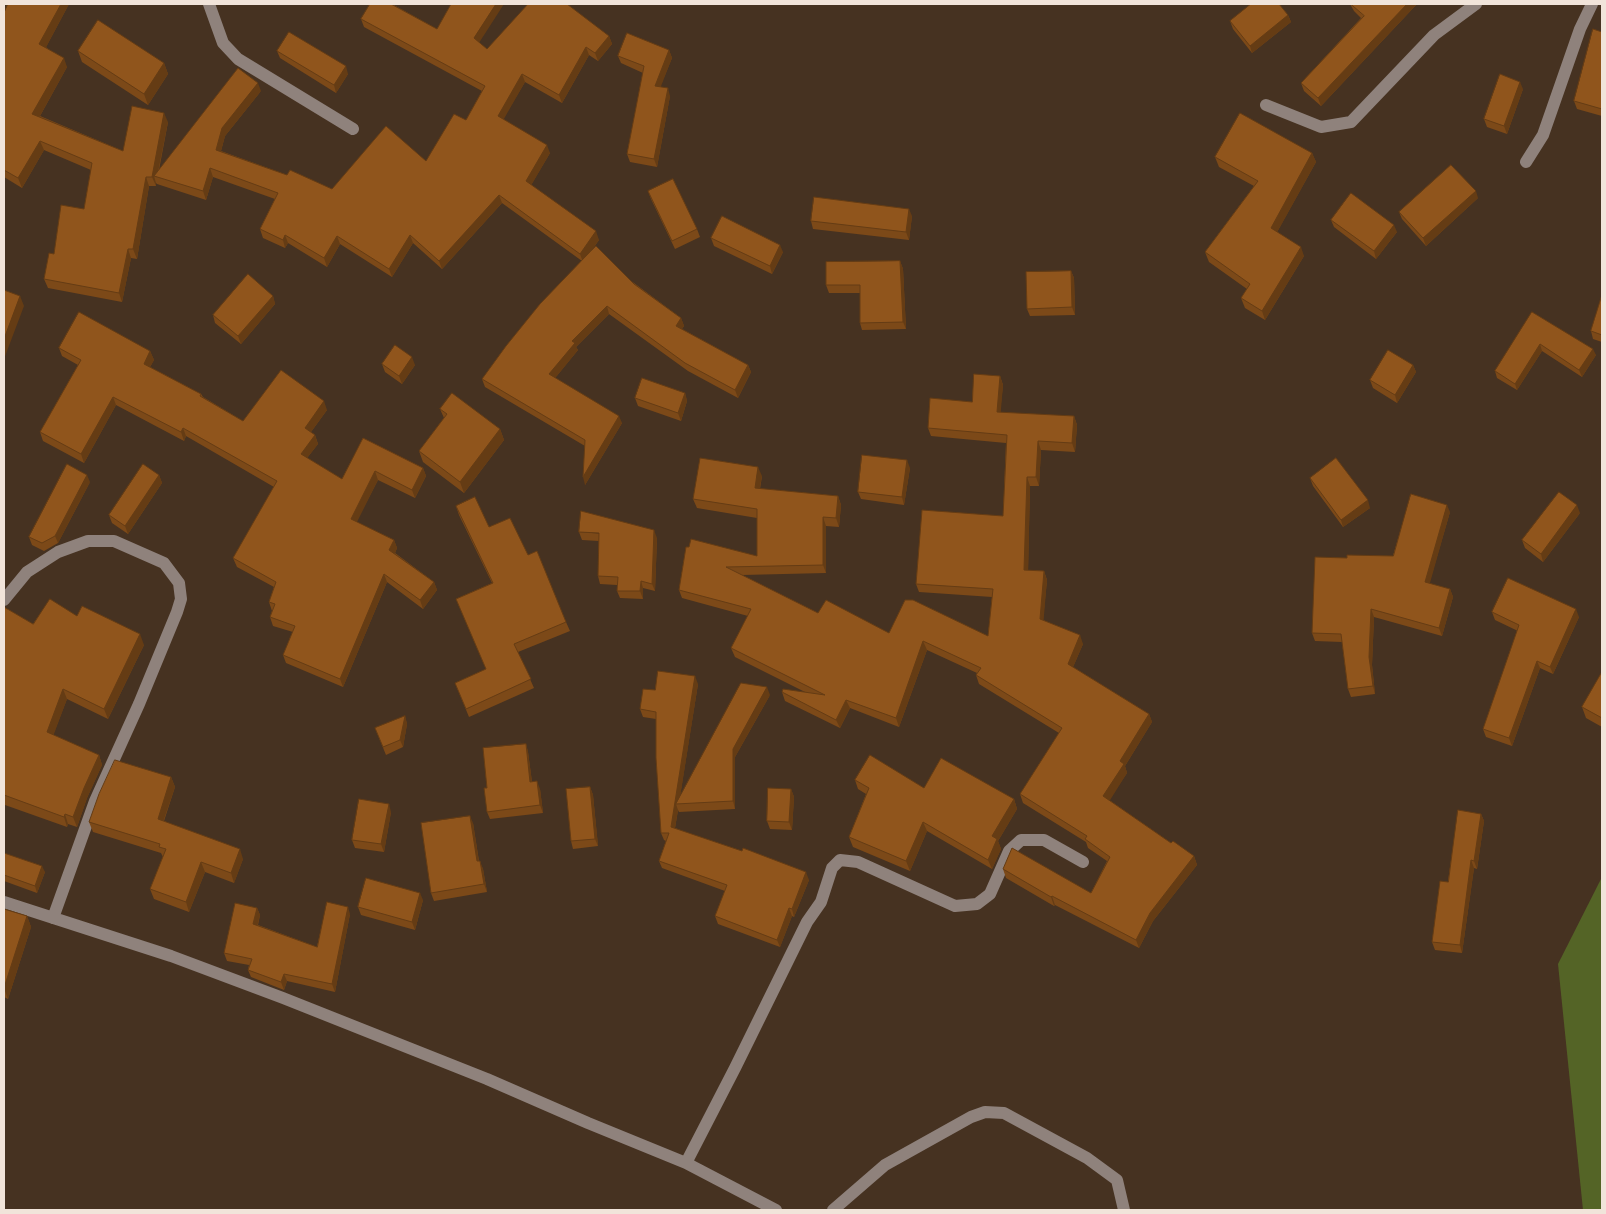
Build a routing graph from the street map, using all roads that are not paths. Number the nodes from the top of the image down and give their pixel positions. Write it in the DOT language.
graph roads {
  1 [pos="209,4"];
  2 [pos="1476,4"];
  3 [pos="1592,4"];
  4 [pos="1266,105"];
  5 [pos="353,129"];
  6 [pos="1526,162"];
  7 [pos="4,600"];
  8 [pos="1083,862"];
  9 [pos="4,902"];
  10 [pos="53,918"];
  11 [pos="686,1163"];
  12 [pos="776,1210"];
  13 [pos="833,1210"];
  14 [pos="1124,1210"];
  1 -- 5 [label="street"];
  2 -- 4 [label="street"];
  3 -- 6 [label="street"];
  7 -- 10 [label="street"];
  8 -- 11 [label="street"];
  9 -- 10 [label="street"];
  10 -- 11 [label="street"];
  11 -- 12 [label="street"];
  13 -- 14 [label="street"];
}
